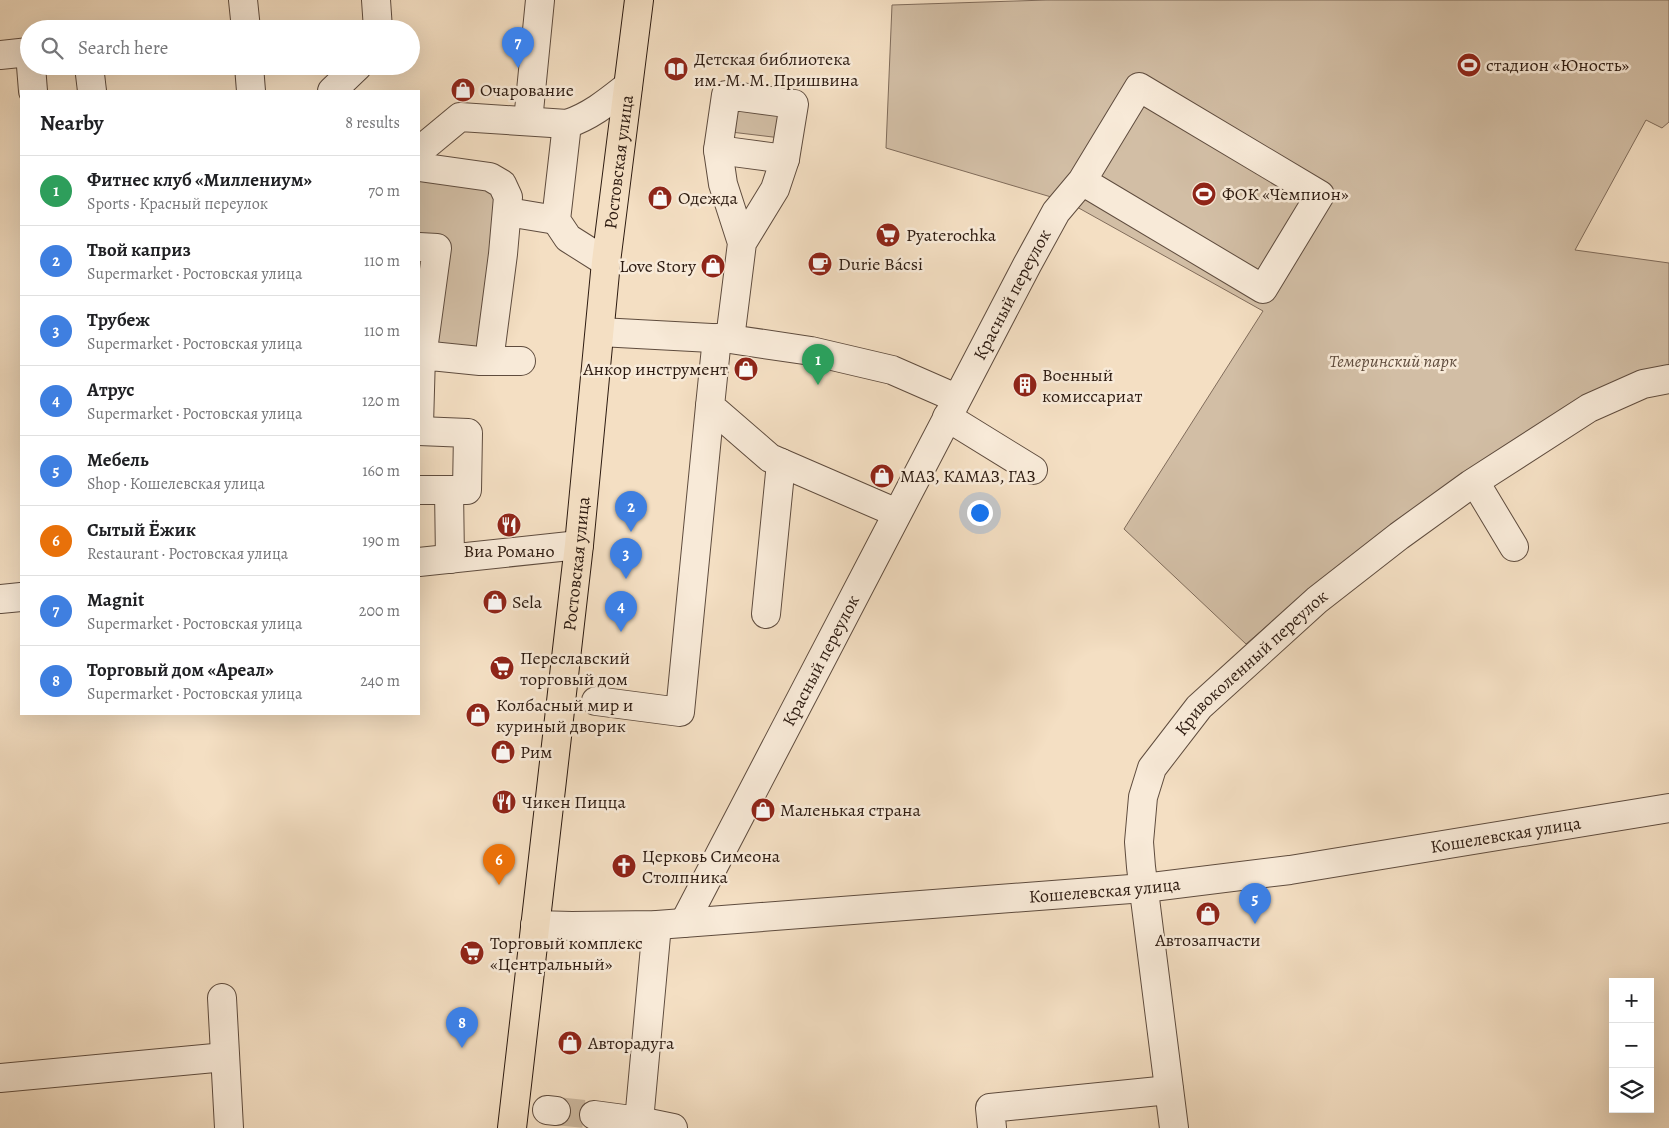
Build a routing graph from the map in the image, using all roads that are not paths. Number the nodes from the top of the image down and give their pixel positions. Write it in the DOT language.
graph roads {
  1 [pos="244,0"];
  2 [pos="376,0"];
  3 [pos="540,0"];
  4 [pos="639,0"];
  5 [pos="245,20"];
  6 [pos="377,20"];
  7 [pos="20,53"];
  8 [pos="0,55"];
  9 [pos="32,75"];
  10 [pos="90,75"];
  11 [pos="250,75"];
  12 [pos="349,75"];
  13 [pos="628,86"];
  14 [pos="33,90"];
  15 [pos="92,90"];
  16 [pos="251,90"];
  17 [pos="333,90"];
  18 [pos="528,120"];
  19 [pos="567,124"];
  20 [pos="420,150"];
  21 [pos="718,150"];
  22 [pos="785,159"];
  23 [pos="420,167"];
  24 [pos="1076,187"];
  25 [pos="508,212"];
  26 [pos="556,220"];
  27 [pos="742,243"];
  28 [pos="420,247"];
  29 [pos="606,262"];
  30 [pos="600,332"];
  31 [pos="724,338"];
  32 [pos="491,346"];
  33 [pos="420,355"];
  34 [pos="521,360"];
  35 [pos="1669,380"];
  36 [pos="710,406"];
  37 [pos="951,408"];
  38 [pos="420,431"];
  39 [pos="781,463"];
  40 [pos="1033,470"];
  41 [pos="1475,482"];
  42 [pos="420,490"];
  43 [pos="449,490"];
  44 [pos="897,513"];
  45 [pos="579,545"];
  46 [pos="1514,547"];
  47 [pos="450,559"];
  48 [pos="420,562"];
  49 [pos="20,597"];
  50 [pos="0,599"];
  51 [pos="766,614"];
  52 [pos="596,701"];
  53 [pos="1669,808"];
  54 [pos="1144,888"];
  55 [pos="684,923"];
  56 [pos="535,925"];
  57 [pos="657,925"];
  58 [pos="222,998"];
  59 [pos="224,1057"];
  60 [pos="0,1078"];
  61 [pos="1170,1090"];
  62 [pos="594,1116"];
  63 [pos="639,1121"];
  64 [pos="229,1128"];
  65 [pos="512,1128"];
  66 [pos="673,1128"];
  67 [pos="992,1128"];
  68 [pos="1174,1128"];
  1 -- 5 [label="street"];
  2 -- 6 [label="street"];
  3 -- 18 [label="street"];
  4 -- 13 [label="main road, Ростовская улица"];
  7 -- 8 [label="street"];
  9 -- 14 [label="street"];
  10 -- 15 [label="street"];
  11 -- 16 [label="street"];
  12 -- 17 [label="street"];
  13 -- 19 [label="street"];
  13 -- 29 [label="main road, Ростовская улица"];
  18 -- 19 [label="street"];
  18 -- 20 [label="street"];
  19 -- 26 [label="street"];
  21 -- 22 [label="street"];
  21 -- 22 [label="street"];
  21 -- 27 [label="street"];
  22 -- 27 [label="street"];
  23 -- 25 [label="street"];
  24 -- 24 [label="street, Красный переулок"];
  24 -- 37 [label="street, Красный переулок"];
  25 -- 26 [label="street"];
  25 -- 32 [label="street"];
  26 -- 29 [label="street"];
  27 -- 31 [label="street"];
  28 -- 33 [label="street"];
  29 -- 30 [label="main road, Ростовская улица"];
  30 -- 31 [label="street"];
  30 -- 45 [label="main road, Ростовская улица"];
  31 -- 36 [label="street"];
  31 -- 37 [label="street"];
  33 -- 34 [label="street"];
  35 -- 41 [label="street, Кривоколенный переулок"];
  36 -- 39 [label="street"];
  36 -- 52 [label="street"];
  37 -- 40 [label="street"];
  37 -- 44 [label="street, Красный переулок"];
  38 -- 43 [label="street"];
  39 -- 44 [label="street"];
  39 -- 51 [label="street"];
  41 -- 46 [label="street"];
  41 -- 54 [label="street, Кривоколенный переулок"];
  42 -- 43 [label="street"];
  43 -- 47 [label="street"];
  44 -- 55 [label="street, Красный переулок"];
  45 -- 47 [label="street"];
  45 -- 56 [label="main road, Ростовская улица"];
  47 -- 48 [label="street"];
  49 -- 50 [label="street"];
  53 -- 54 [label="street, Кошелевская улица"];
  54 -- 55 [label="street, Кошелевская улица"];
  54 -- 61 [label="street, Кривоколенный переулок"];
  55 -- 57 [label="street, Кошелевская улица"];
  56 -- 57 [label="street, Кошелевская улица"];
  56 -- 65 [label="main road, Ростовская улица"];
  57 -- 63 [label="street"];
  58 -- 59 [label="street"];
  59 -- 60 [label="street"];
  59 -- 64 [label="street"];
  61 -- 67 [label="street"];
  61 -- 68 [label="street, Кривоколенный переулок"];
  62 -- 63 [label="street"];
  63 -- 66 [label="street"];
}
